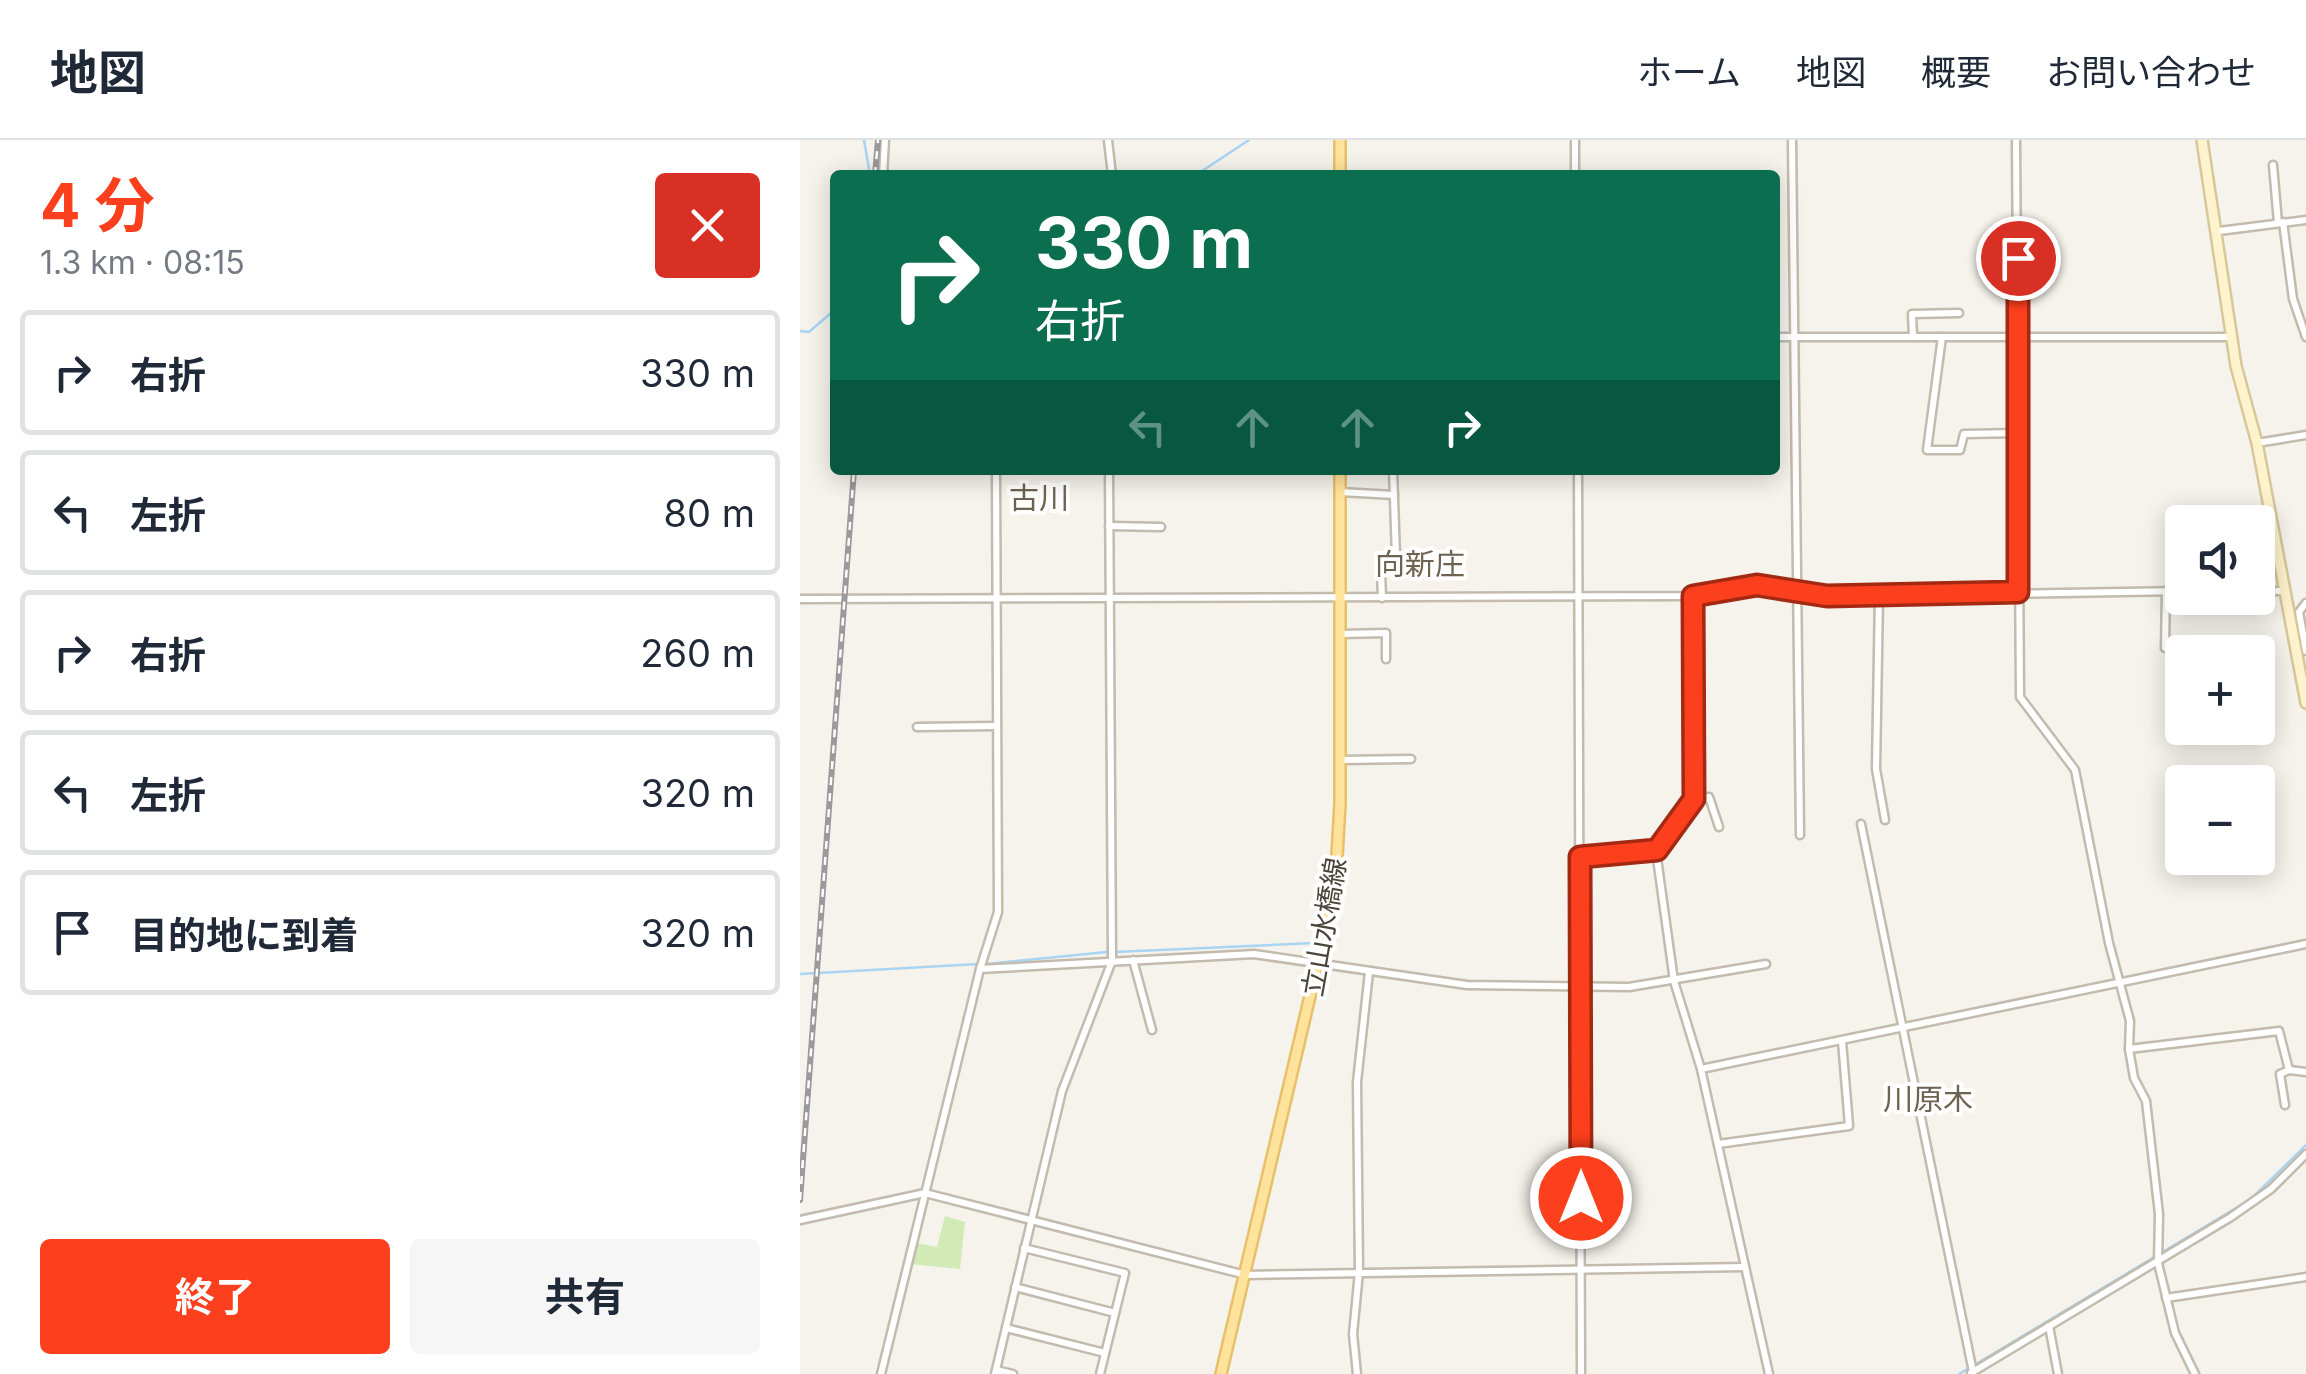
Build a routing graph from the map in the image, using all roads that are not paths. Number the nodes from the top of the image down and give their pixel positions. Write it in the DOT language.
graph roads {
  1 [pos="885,140"];
  2 [pos="1108,140"];
  3 [pos="1340,140"];
  4 [pos="1575,140"];
  5 [pos="1792,140"];
  6 [pos="2016,140"];
  7 [pos="2202,140"];
  8 [pos="2274,165"];
  9 [pos="882,170"];
  10 [pos="1111,170"];
  11 [pos="1340,170"];
  12 [pos="1575,170"];
  13 [pos="2306,220"];
  14 [pos="2281,222"];
  15 [pos="2219,232"];
  16 [pos="1960,314"];
  17 [pos="1795,337"];
  18 [pos="1913,337"];
  19 [pos="1942,337"];
  20 [pos="2018,337"];
  21 [pos="2232,337"];
  22 [pos="1780,338"];
  23 [pos="2306,338"];
  24 [pos="2018,432"];
  25 [pos="2306,435"];
  26 [pos="2257,444"];
  27 [pos="996,475"];
  28 [pos="1108,475"];
  29 [pos="1340,475"];
  30 [pos="1393,475"];
  31 [pos="1578,475"];
  32 [pos="1340,492"];
  33 [pos="1394,494"];
  34 [pos="1109,526"];
  35 [pos="1160,527"];
  36 [pos="2165,591"];
  37 [pos="2275,591"];
  38 [pos="2286,591"];
  39 [pos="2018,592"];
  40 [pos="1798,594"];
  41 [pos="1579,595"];
  42 [pos="1880,595"];
  43 [pos="1693,596"];
  44 [pos="800,598"];
  45 [pos="1382,598"];
  46 [pos="1339,599"];
  47 [pos="996,600"];
  48 [pos="1110,600"];
  49 [pos="2306,603"];
  50 [pos="1339,634"];
  51 [pos="2306,651"];
  52 [pos="1386,659"];
  53 [pos="2306,703"];
  54 [pos="917,726"];
  55 [pos="997,726"];
  56 [pos="1411,759"];
  57 [pos="1340,760"];
  58 [pos="1694,799"];
  59 [pos="1885,820"];
  60 [pos="1861,824"];
  61 [pos="1719,828"];
  62 [pos="1800,835"];
  63 [pos="1657,850"];
  64 [pos="1580,857"];
  65 [pos="2306,944"];
  66 [pos="1133,960"];
  67 [pos="1112,962"];
  68 [pos="1766,964"];
  69 [pos="1320,966"];
  70 [pos="980,969"];
  71 [pos="1369,972"];
  72 [pos="1674,980"];
  73 [pos="2122,982"];
  74 [pos="1580,988"];
  75 [pos="1902,1029"];
  76 [pos="1152,1030"];
  77 [pos="1842,1041"];
  78 [pos="2129,1049"];
  79 [pos="1701,1069"];
  80 [pos="2289,1070"];
  81 [pos="2306,1072"];
  82 [pos="2285,1104"];
  83 [pos="1718,1144"];
  84 [pos="2306,1154"];
  85 [pos="925,1194"];
  86 [pos="1030,1219"];
  87 [pos="800,1220"];
  88 [pos="1024,1248"];
  89 [pos="2158,1263"];
  90 [pos="1745,1267"];
  91 [pos="1582,1268"];
  92 [pos="1359,1272"];
  93 [pos="1246,1275"];
  94 [pos="2306,1277"];
  95 [pos="1015,1287"];
  96 [pos="2166,1298"];
  97 [pos="1115,1312"];
  98 [pos="2049,1326"];
  99 [pos="1006,1328"];
  100 [pos="1105,1354"];
  101 [pos="996,1372"];
  102 [pos="1971,1373"];
  103 [pos="880,1374"];
  104 [pos="1013,1374"];
  105 [pos="1100,1374"];
  106 [pos="1221,1374"];
  107 [pos="1357,1374"];
  108 [pos="1582,1374"];
  109 [pos="1769,1374"];
  110 [pos="2058,1374"];
  111 [pos="2195,1374"];
  1 -- 9 [label="street"];
  2 -- 10 [label="street"];
  3 -- 11 [label="main road"];
  4 -- 12 [label="street"];
  5 -- 17 [label="street"];
  6 -- 20 [label="street"];
  7 -- 15 [label="main road"];
  8 -- 14 [label="street"];
  13 -- 14 [label="street"];
  14 -- 15 [label="street"];
  14 -- 23 [label="street"];
  15 -- 21 [label="main road"];
  16 -- 18 [label="street"];
  17 -- 18 [label="street"];
  17 -- 22 [label="street"];
  17 -- 40 [label="street"];
  18 -- 19 [label="street"];
  19 -- 20 [label="street"];
  19 -- 24 [label="street"];
  20 -- 21 [label="street"];
  20 -- 24 [label="street"];
  21 -- 26 [label="main road"];
  24 -- 39 [label="street"];
  25 -- 26 [label="street"];
  26 -- 38 [label="main road"];
  27 -- 47 [label="street"];
  28 -- 34 [label="street"];
  29 -- 32 [label="main road, 立山水橋線"];
  30 -- 33 [label="street"];
  31 -- 41 [label="street"];
  32 -- 33 [label="street"];
  32 -- 46 [label="main road, 立山水橋線"];
  33 -- 45 [label="street"];
  34 -- 35 [label="street"];
  34 -- 48 [label="street"];
  36 -- 39 [label="street"];
  37 -- 38 [label="street"];
  38 -- 53 [label="main road"];
  39 -- 42 [label="street"];
  39 -- 73 [label="street"];
  40 -- 42 [label="street"];
  40 -- 43 [label="street"];
  40 -- 62 [label="street"];
  41 -- 43 [label="street"];
  41 -- 45 [label="street"];
  41 -- 64 [label="street"];
  42 -- 59 [label="street"];
  43 -- 58 [label="street"];
  44 -- 47 [label="street"];
  45 -- 46 [label="street"];
  46 -- 48 [label="street"];
  46 -- 50 [label="main road, 立山水橋線"];
  47 -- 48 [label="street"];
  47 -- 55 [label="street"];
  48 -- 67 [label="street"];
  49 -- 51 [label="street"];
  50 -- 52 [label="street"];
  50 -- 57 [label="main road, 立山水橋線"];
  54 -- 55 [label="street"];
  55 -- 70 [label="street"];
  56 -- 57 [label="street"];
  57 -- 69 [label="main road, 立山水橋線"];
  58 -- 61 [label="street"];
  58 -- 63 [label="street"];
  60 -- 75 [label="street"];
  63 -- 64 [label="street"];
  63 -- 72 [label="street"];
  64 -- 74 [label="street"];
  65 -- 73 [label="street"];
  66 -- 67 [label="street"];
  66 -- 69 [label="street"];
  66 -- 76 [label="street"];
  67 -- 70 [label="street"];
  67 -- 86 [label="street"];
  68 -- 72 [label="street"];
  69 -- 71 [label="street"];
  69 -- 93 [label="main road, 立山水橋線"];
  70 -- 85 [label="street"];
  71 -- 74 [label="street"];
  71 -- 92 [label="street"];
  72 -- 74 [label="street"];
  72 -- 79 [label="street"];
  73 -- 75 [label="street"];
  73 -- 78 [label="street"];
  74 -- 91 [label="street"];
  75 -- 77 [label="street"];
  75 -- 102 [label="street"];
  77 -- 79 [label="street"];
  77 -- 83 [label="street"];
  78 -- 80 [label="street"];
  78 -- 89 [label="street"];
  79 -- 83 [label="street"];
  80 -- 81 [label="street"];
  80 -- 82 [label="street"];
  83 -- 90 [label="street"];
  84 -- 89 [label="street"];
  85 -- 86 [label="street"];
  85 -- 87 [label="street"];
  85 -- 103 [label="street"];
  86 -- 88 [label="street"];
  86 -- 93 [label="street"];
  88 -- 95 [label="street"];
  88 -- 97 [label="street"];
  89 -- 96 [label="street"];
  89 -- 98 [label="street"];
  90 -- 91 [label="street"];
  90 -- 109 [label="street"];
  91 -- 92 [label="street"];
  91 -- 108 [label="street"];
  92 -- 93 [label="street"];
  92 -- 107 [label="street"];
  93 -- 106 [label="main road, 立山水橋線"];
  94 -- 96 [label="street"];
  95 -- 97 [label="street"];
  95 -- 99 [label="street"];
  96 -- 111 [label="street"];
  97 -- 100 [label="street"];
  98 -- 102 [label="street"];
  98 -- 110 [label="street"];
  99 -- 100 [label="street"];
  99 -- 101 [label="street"];
  100 -- 105 [label="street"];
  101 -- 104 [label="street"];
}
